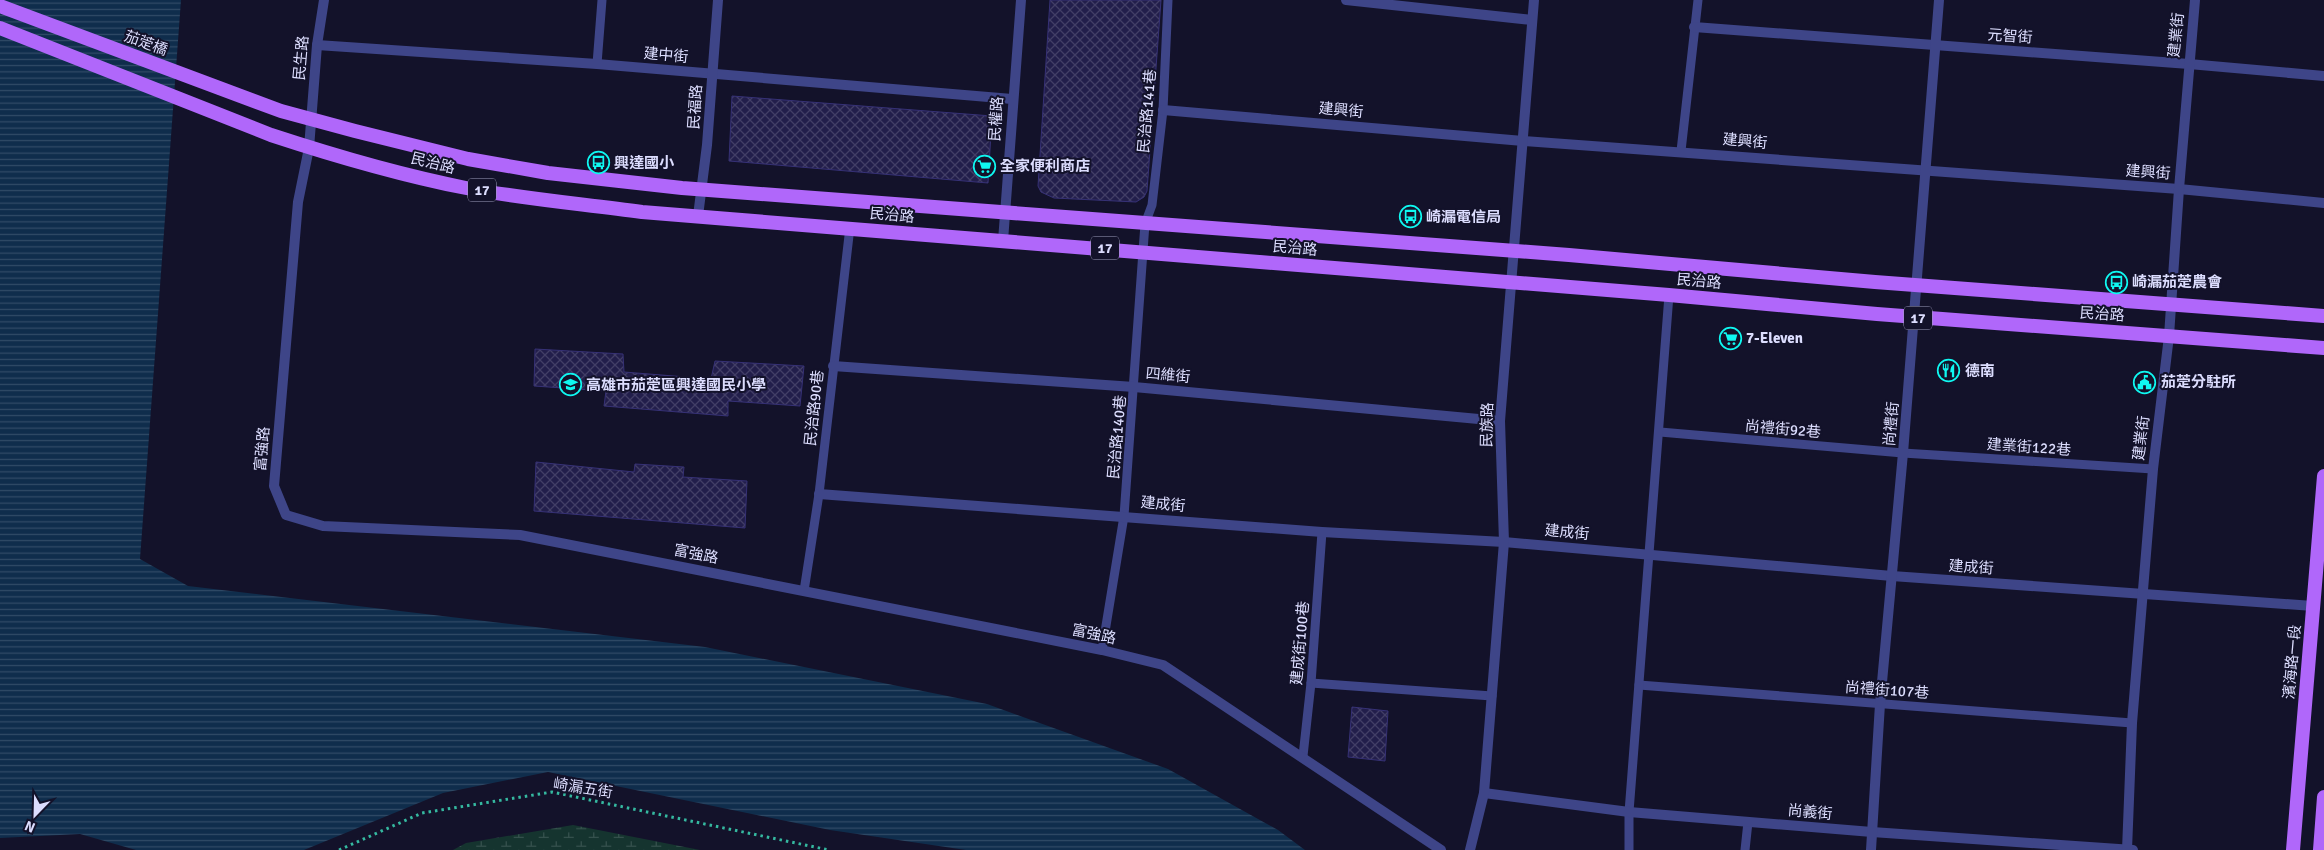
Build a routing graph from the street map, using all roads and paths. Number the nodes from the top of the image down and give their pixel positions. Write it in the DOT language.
graph roads {
  1 [pos="324,0"];
  2 [pos="602,0"];
  3 [pos="718,0"];
  4 [pos="1021,0"];
  5 [pos="1168,0"];
  6 [pos="1346,0"];
  7 [pos="1534,0"];
  8 [pos="1698,0"];
  9 [pos="1939,0"];
  10 [pos="2195,0"];
  11 [pos="1382,1"];
  12 [pos="0,6"];
  13 [pos="1532,20"];
  14 [pos="1694,27"];
  15 [pos="0,28"];
  16 [pos="317,44"];
  17 [pos="1936,46"];
  18 [pos="597,64"];
  19 [pos="2189,64"];
  20 [pos="712,74"];
  21 [pos="2324,76"];
  22 [pos="1012,99"];
  23 [pos="1162,110"];
  24 [pos="281,111"];
  25 [pos="312,119"];
  26 [pos="1523,141"];
  27 [pos="309,148"];
  28 [pos="1681,151"];
  29 [pos="1924,171"];
  30 [pos="702,188"];
  31 [pos="2179,189"];
  32 [pos="2324,203"];
  33 [pos="1005,213"];
  34 [pos="698,216"];
  35 [pos="1145,224"];
  36 [pos="850,228"];
  37 [pos="1003,240"];
  38 [pos="1143,251"];
  39 [pos="1513,251"];
  40 [pos="1512,282"];
  41 [pos="1916,284"];
  42 [pos="1669,295"];
  43 [pos="2171,303"];
  44 [pos="2324,316"];
  45 [pos="1914,318"];
  46 [pos="2169,336"];
  47 [pos="2324,348"];
  48 [pos="833,366"];
  49 [pos="1134,387"];
  50 [pos="1500,421"];
  51 [pos="1660,432"];
  52 [pos="1904,452"];
  53 [pos="2153,469"];
  54 [pos="2324,476"];
  55 [pos="819,494"];
  56 [pos="1124,516"];
  57 [pos="1322,532"];
  58 [pos="1504,542"];
  59 [pos="1650,554"];
  60 [pos="1892,576"];
  61 [pos="804,590"];
  62 [pos="2144,595"];
  63 [pos="2313,606"];
  64 [pos="1102,650"];
  65 [pos="1311,683"];
  66 [pos="1640,684"];
  67 [pos="1492,696"];
  68 [pos="1880,704"];
  69 [pos="2132,723"];
  70 [pos="1303,756"];
  71 [pos="1484,793"];
  72 [pos="2324,797"];
  73 [pos="1630,812"];
  74 [pos="1748,822"];
  75 [pos="1872,832"];
  76 [pos="339,850"];
  77 [pos="829,850"];
  78 [pos="1441,850"];
  79 [pos="1470,850"];
  80 [pos="1629,850"];
  81 [pos="1745,850"];
  82 [pos="1871,850"];
  83 [pos="2128,850"];
  84 [pos="2134,850"];
  85 [pos="2293,850"];
  86 [pos="2320,850"];
  1 -- 16 [label="street, 民生路"];
  2 -- 18 [label="lane"];
  3 -- 20 [label="street, 民福路"];
  4 -- 22 [label="street, 民權路"];
  5 -- 23 [label="lane, 民治路141巷"];
  6 -- 11 [label="street"];
  7 -- 13 [label="street, 民族路"];
  8 -- 14 [label="lane"];
  9 -- 17 [label="street, 尚禮街"];
  10 -- 19 [label="street, 建業街"];
  11 -- 13 [label="street"];
  12 -- 24 [label="main road, 茄萣橋 / 17"];
  13 -- 26 [label="street, 民族路"];
  14 -- 17 [label="street, 元智街"];
  14 -- 28 [label="lane"];
  15 -- 27 [label="main road, 民治路 / 17"];
  16 -- 18 [label="street, 建中街"];
  16 -- 25 [label="street, 民生路"];
  17 -- 19 [label="street, 元智街"];
  17 -- 29 [label="street, 尚禮街"];
  18 -- 20 [label="street, 建中街"];
  19 -- 21 [label="street, 元智街"];
  19 -- 31 [label="street, 建業街"];
  20 -- 22 [label="street, 建中街"];
  20 -- 30 [label="street, 民福路"];
  22 -- 33 [label="street, 民權路"];
  23 -- 26 [label="street, 建興街"];
  23 -- 35 [label="lane, 民治路141巷"];
  24 -- 25 [label="main road, 民治路 / 17"];
  25 -- 27 [label="street, 富強路"];
  25 -- 30 [label="main road, 民治路 / 17"];
  26 -- 28 [label="street, 建興街"];
  26 -- 39 [label="street, 民族路"];
  27 -- 34 [label="main road, 民治路 / 17"];
  27 -- 61 [label="street, 富強路"];
  28 -- 29 [label="street, 建興街"];
  29 -- 31 [label="street, 建興街"];
  29 -- 41 [label="street, 尚禮街"];
  30 -- 33 [label="main road, 民治路 / 17"];
  30 -- 34 [label="street, 民福路"];
  31 -- 32 [label="street, 建興街"];
  31 -- 43 [label="street, 建業街"];
  33 -- 35 [label="main road, 民治路 / 17"];
  33 -- 37 [label="street, 民權路"];
  34 -- 36 [label="main road, 民治路 / 17"];
  35 -- 38 [label="lane, 民治路140巷"];
  35 -- 39 [label="main road, 民治路 / 17"];
  36 -- 37 [label="main road, 民治路 / 17"];
  36 -- 48 [label="lane, 民治路90巷"];
  37 -- 38 [label="main road, 民治路 / 17"];
  38 -- 40 [label="main road, 民治路 / 17"];
  38 -- 49 [label="lane, 民治路140巷"];
  39 -- 40 [label="street, 民族路"];
  39 -- 41 [label="main road, 民治路 / 17"];
  40 -- 42 [label="main road, 民治路 / 17"];
  40 -- 50 [label="street, 民族路"];
  41 -- 43 [label="main road, 民治路 / 17"];
  41 -- 45 [label="street, 尚禮街"];
  42 -- 45 [label="main road, 民治路 / 17"];
  42 -- 51 [label="lane"];
  43 -- 44 [label="main road, 民治路 / 17"];
  43 -- 46 [label="street, 建業街"];
  45 -- 46 [label="main road, 民治路 / 17"];
  45 -- 52 [label="street, 尚禮街"];
  46 -- 47 [label="main road, 民治路 / 17"];
  46 -- 53 [label="street, 建業街"];
  48 -- 49 [label="street, 四維街"];
  48 -- 55 [label="lane, 民治路90巷"];
  49 -- 50 [label="street, 四維街"];
  49 -- 56 [label="lane, 民治路140巷"];
  50 -- 58 [label="street, 民族路"];
  51 -- 52 [label="lane, 尚禮街92巷"];
  51 -- 59 [label="lane"];
  52 -- 53 [label="lane, 建業街122巷"];
  52 -- 60 [label="street, 尚禮街"];
  53 -- 62 [label="street, 建業街"];
  54 -- 63 [label="main road, 濱海路一段"];
  55 -- 56 [label="street, 建成街"];
  55 -- 61 [label="lane, 民治路90巷"];
  56 -- 57 [label="street, 建成街"];
  56 -- 64 [label="lane, 民治路140巷"];
  57 -- 58 [label="street, 建成街"];
  57 -- 65 [label="lane, 建成街100巷"];
  58 -- 59 [label="street, 建成街"];
  58 -- 67 [label="street, 民族路"];
  59 -- 60 [label="street, 建成街"];
  59 -- 66 [label="lane"];
  60 -- 62 [label="street, 建成街"];
  60 -- 68 [label="street, 尚禮街"];
  61 -- 64 [label="street, 富強路"];
  62 -- 63 [label="street, 建成街"];
  62 -- 69 [label="street, 建業街"];
  63 -- 85 [label="main road, 濱海路一段"];
  64 -- 70 [label="street, 富強路"];
  65 -- 67 [label="lane"];
  65 -- 70 [label="lane, 建成街100巷"];
  66 -- 68 [label="lane, 尚禮街107巷"];
  66 -- 73 [label="lane"];
  67 -- 71 [label="street, 民族路"];
  68 -- 69 [label="lane, 尚禮街107巷"];
  68 -- 75 [label="street, 尚禮街"];
  69 -- 83 [label="street, 建業街"];
  70 -- 78 [label="street, 富強路"];
  71 -- 73 [label="street, 尚義街"];
  71 -- 79 [label="street, 民族路"];
  72 -- 86 [label="main road"];
  73 -- 74 [label="street, 尚義街"];
  73 -- 80 [label="lane"];
  74 -- 75 [label="street, 尚義街"];
  74 -- 81 [label="lane"];
  75 -- 82 [label="street, 尚禮街"];
  75 -- 83 [label="street, 尚義街"];
  76 -- 77 [label="path, 崎漏五街"];
  83 -- 84 [label="street, 尚義街"];
}
